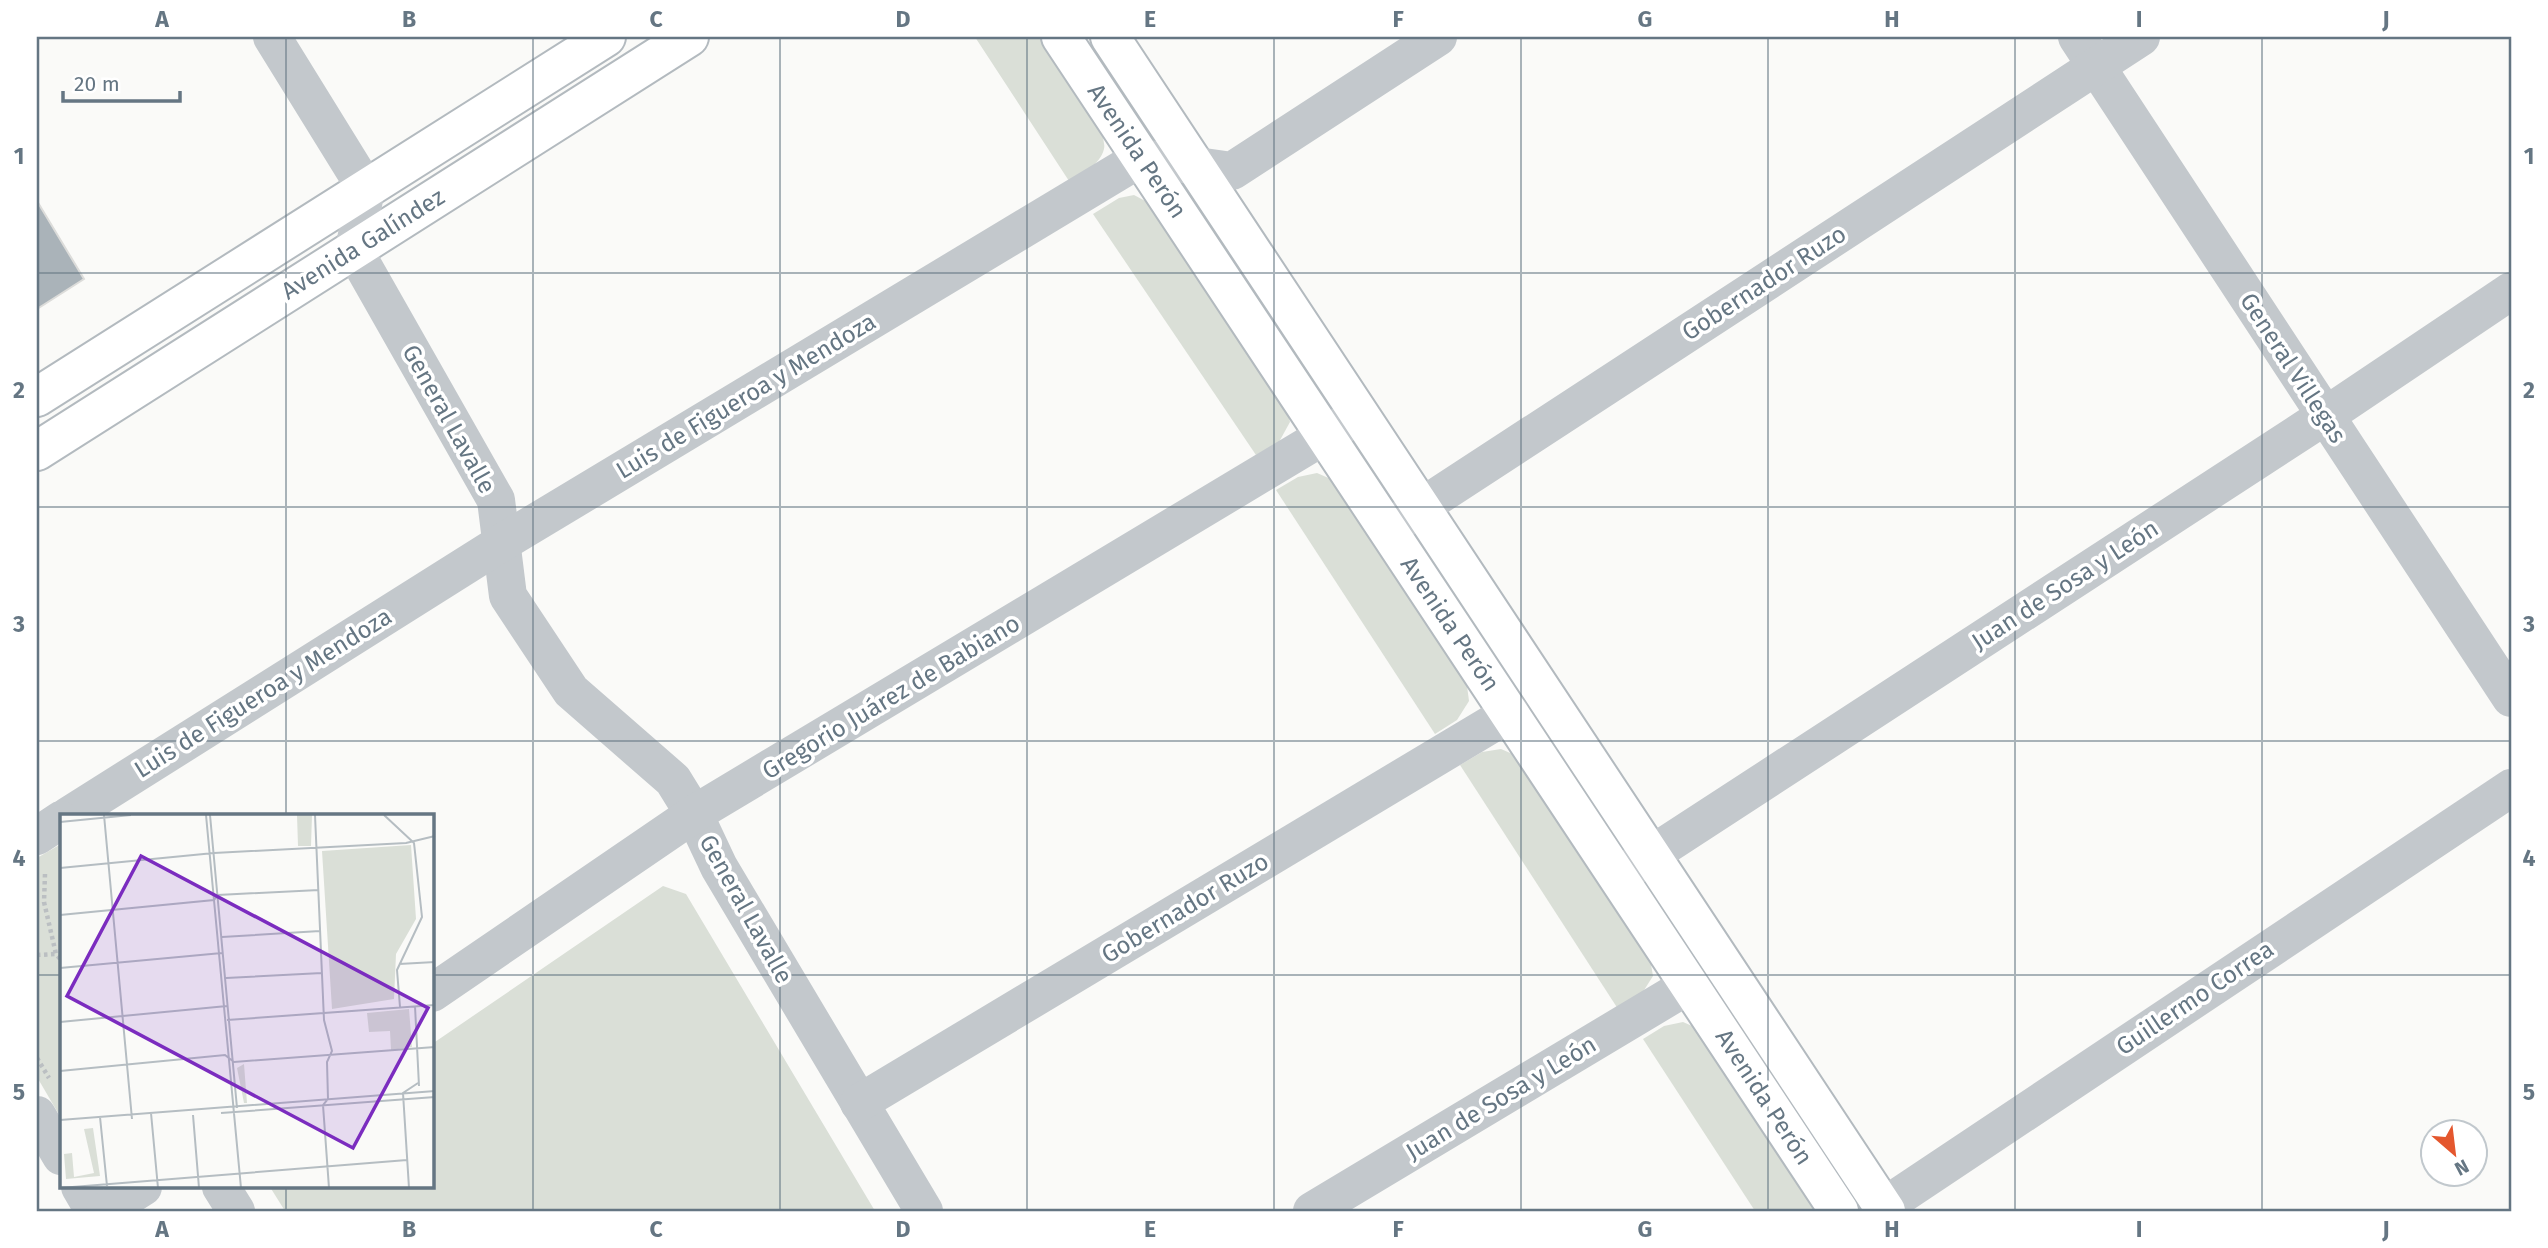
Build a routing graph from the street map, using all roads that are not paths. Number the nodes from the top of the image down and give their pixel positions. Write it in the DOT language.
graph roads {
  1 [pos="272,37"];
  2 [pos="606,37"];
  3 [pos="689,37"];
  4 [pos="1061,37"];
  5 [pos="1110,37"];
  6 [pos="1437,37"];
  7 [pos="2141,37"];
  8 [pos="2086,52"];
  9 [pos="1141,158"];
  10 [pos="1194,165"];
  11 [pos="366,189"];
  12 [pos="354,250"];
  13 [pos="2511,291"];
  14 [pos="37,397"];
  15 [pos="1359,415"];
  16 [pos="2325,416"];
  17 [pos="1326,436"];
  18 [pos="37,451"];
  19 [pos="1420,507"];
  20 [pos="1387,529"];
  21 [pos="503,542"];
  22 [pos="2511,698"];
  23 [pos="1510,713"];
  24 [pos="2511,788"];
  25 [pos="70,814"];
  26 [pos="694,814"];
  27 [pos="1650,855"];
  28 [pos="1618,876"];
  29 [pos="1689,985"];
  30 [pos="434,992"];
  31 [pos="859,1103"];
  32 [pos="37,1115"];
  33 [pos="60,1154"];
  34 [pos="81,1188"];
  35 [pos="141,1188"];
  36 [pos="222,1188"];
  37 [pos="1883,1210"];
  38 [pos="94,1211"];
  39 [pos="105,1211"];
  40 [pos="236,1211"];
  41 [pos="924,1211"];
  42 [pos="1312,1211"];
  43 [pos="1839,1211"];
  1 -- 11 [label="street"];
  2 -- 11 [label="street, Avenida Galíndez"];
  3 -- 12 [label="street, Avenida Galíndez"];
  4 -- 9 [label="street, Avenida Perón"];
  5 -- 10 [label="street, Avenida Perón"];
  6 -- 10 [label="street"];
  7 -- 8 [label="street, Gobernador Ruzo"];
  8 -- 16 [label="street, General Villegas"];
  8 -- 19 [label="street, Gobernador Ruzo"];
  9 -- 10 [label="street"];
  9 -- 17 [label="street, Avenida Perón"];
  9 -- 21 [label="street, Luis de Figueroa y Mendoza"];
  10 -- 15 [label="street, Avenida Perón"];
  11 -- 12 [label="street"];
  11 -- 14 [label="street, Avenida Galíndez"];
  12 -- 18 [label="street, Avenida Galíndez"];
  12 -- 21 [label="street, General Lavalle"];
  13 -- 16 [label="street, Juan de Sosa y León"];
  15 -- 17 [label="street, Gregorio Juárez de Babiano"];
  15 -- 19 [label="street, Avenida Perón"];
  16 -- 22 [label="street, General Villegas"];
  16 -- 27 [label="street, Juan de Sosa y León"];
  17 -- 20 [label="street, Avenida Perón"];
  17 -- 26 [label="street, Gregorio Juárez de Babiano"];
  19 -- 20 [label="street, Gobernador Ruzo"];
  19 -- 27 [label="street, Avenida Perón"];
  20 -- 23 [label="street, Avenida Perón"];
  21 -- 25 [label="street, Luis de Figueroa y Mendoza"];
  21 -- 26 [label="street, General Lavalle"];
  23 -- 28 [label="street, Avenida Perón"];
  23 -- 31 [label="street, Gobernador Ruzo"];
  24 -- 37 [label="street, Guillermo Correa"];
  26 -- 30 [label="street, Gregorio Juárez de Babiano"];
  26 -- 31 [label="street, General Lavalle"];
  27 -- 28 [label="street, Juan de Sosa y León"];
  27 -- 37 [label="street, Avenida Perón"];
  28 -- 29 [label="street, Avenida Perón"];
  29 -- 42 [label="street, Juan de Sosa y León"];
  29 -- 43 [label="street, Avenida Perón"];
  31 -- 41 [label="street, General Lavalle"];
  32 -- 33 [label="street"];
  34 -- 38 [label="street"];
  35 -- 39 [label="street"];
  36 -- 40 [label="street"];
}
